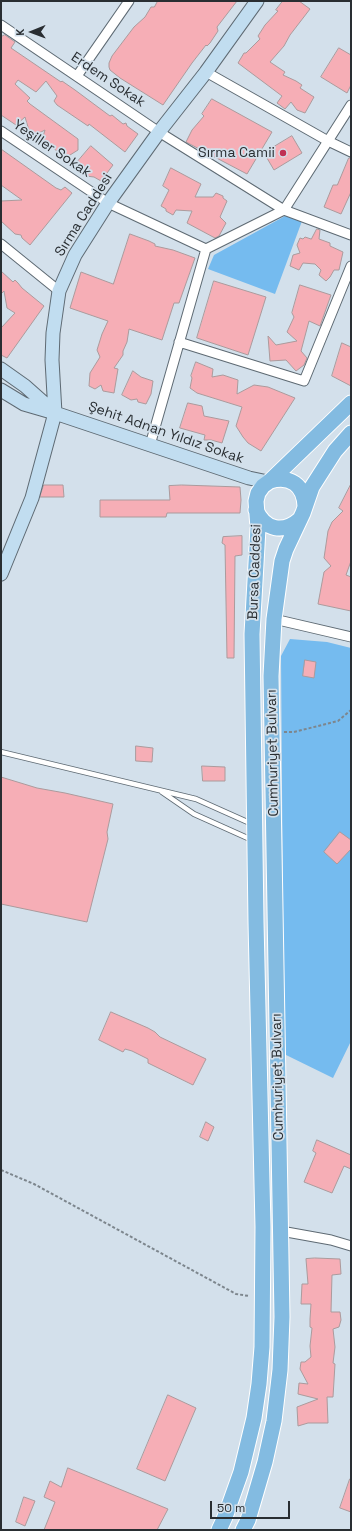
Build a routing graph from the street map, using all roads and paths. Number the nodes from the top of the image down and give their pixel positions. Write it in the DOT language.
graph roads {
  1 [pos="129,1"];
  2 [pos="257,1"];
  3 [pos="1,25"];
  4 [pos="206,72"];
  5 [pos="77,76"];
  6 [pos="351,105"];
  7 [pos="1,131"];
  8 [pos="159,132"];
  9 [pos="328,142"];
  10 [pos="351,152"];
  11 [pos="108,203"];
  12 [pos="284,210"];
  13 [pos="351,235"];
  14 [pos="1,244"];
  15 [pos="206,248"];
  16 [pos="351,266"];
  17 [pos="59,291"];
  18 [pos="179,342"];
  19 [pos="1,369"];
  20 [pos="1,390"];
  21 [pos="351,403"];
  22 [pos="55,413"];
  23 [pos="351,433"];
  24 [pos="150,445"];
  25 [pos="269,482"];
  26 [pos="256,510"];
  27 [pos="302,513"];
  28 [pos="1,574"];
  29 [pos="274,619"];
  30 [pos="252,634"];
  31 [pos="351,637"];
  32 [pos="351,710"];
  33 [pos="273,732"];
  34 [pos="1,752"];
  35 [pos="159,789"];
  36 [pos="255,825"];
  37 [pos="255,842"];
  38 [pos="1,1170"];
  39 [pos="281,1231"];
  40 [pos="351,1246"];
  41 [pos="262,1297"];
  42 [pos="219,1530"];
  43 [pos="243,1530"];
  1 -- 5 [label="street"];
  2 -- 4 [label="street, Sırma Caddesi"];
  3 -- 5 [label="street, Erdem Sokak"];
  4 -- 8 [label="street, Sırma Caddesi"];
  4 -- 9 [label="street"];
  5 -- 8 [label="street, Erdem Sokak"];
  6 -- 9 [label="street"];
  7 -- 11 [label="street, Yeşiller Sokak"];
  8 -- 11 [label="street, Sırma Caddesi"];
  8 -- 12 [label="street, Erdem Sokak"];
  9 -- 10 [label="street"];
  9 -- 12 [label="street"];
  11 -- 15 [label="street, Yeşiller Sokak"];
  11 -- 17 [label="street, Sırma Caddesi"];
  12 -- 13 [label="street, Erdem Sokak"];
  12 -- 15 [label="street"];
  14 -- 17 [label="street"];
  15 -- 18 [label="street"];
  16 -- 18 [label="street"];
  17 -- 22 [label="street, Sırma Caddesi"];
  18 -- 24 [label="street"];
  19 -- 22 [label="street"];
  20 -- 22 [label="street, Şehit Adnan Yıldız Sokak"];
  21 -- 25 [label="main road, Bursa Caddesi"];
  22 -- 24 [label="street, Şehit Adnan Yıldız Sokak"];
  22 -- 28 [label="street, Sırma Caddesi"];
  23 -- 27 [label="main road, Bursa Caddesi"];
  24 -- 25 [label="street, Şehit Adnan Yıldız Sokak"];
  25 -- 26 [label="main road, Bursa Caddesi"];
  25 -- 27 [label="main road"];
  26 -- 27 [label="main road, Bursa Caddesi"];
  26 -- 30 [label="main road, Bursa Caddesi"];
  27 -- 29 [label="main road, Bursa Caddesi"];
  29 -- 31 [label="street"];
  29 -- 33 [label="main road, Cumhuriyet Bulvarı"];
  30 -- 36 [label="main road, Cumhuriyet Bulvarı"];
  32 -- 33 [label="path"];
  33 -- 39 [label="main road, Cumhuriyet Bulvarı"];
  34 -- 35 [label="lane"];
  35 -- 36 [label="lane"];
  35 -- 37 [label="lane"];
  36 -- 37 [label="main road, Cumhuriyet Bulvarı"];
  37 -- 41 [label="main road, Cumhuriyet Bulvarı"];
  38 -- 41 [label="path"];
  39 -- 40 [label="street"];
  39 -- 43 [label="main road, Cumhuriyet Bulvarı"];
  41 -- 42 [label="main road, Cumhuriyet Bulvarı"];
}
